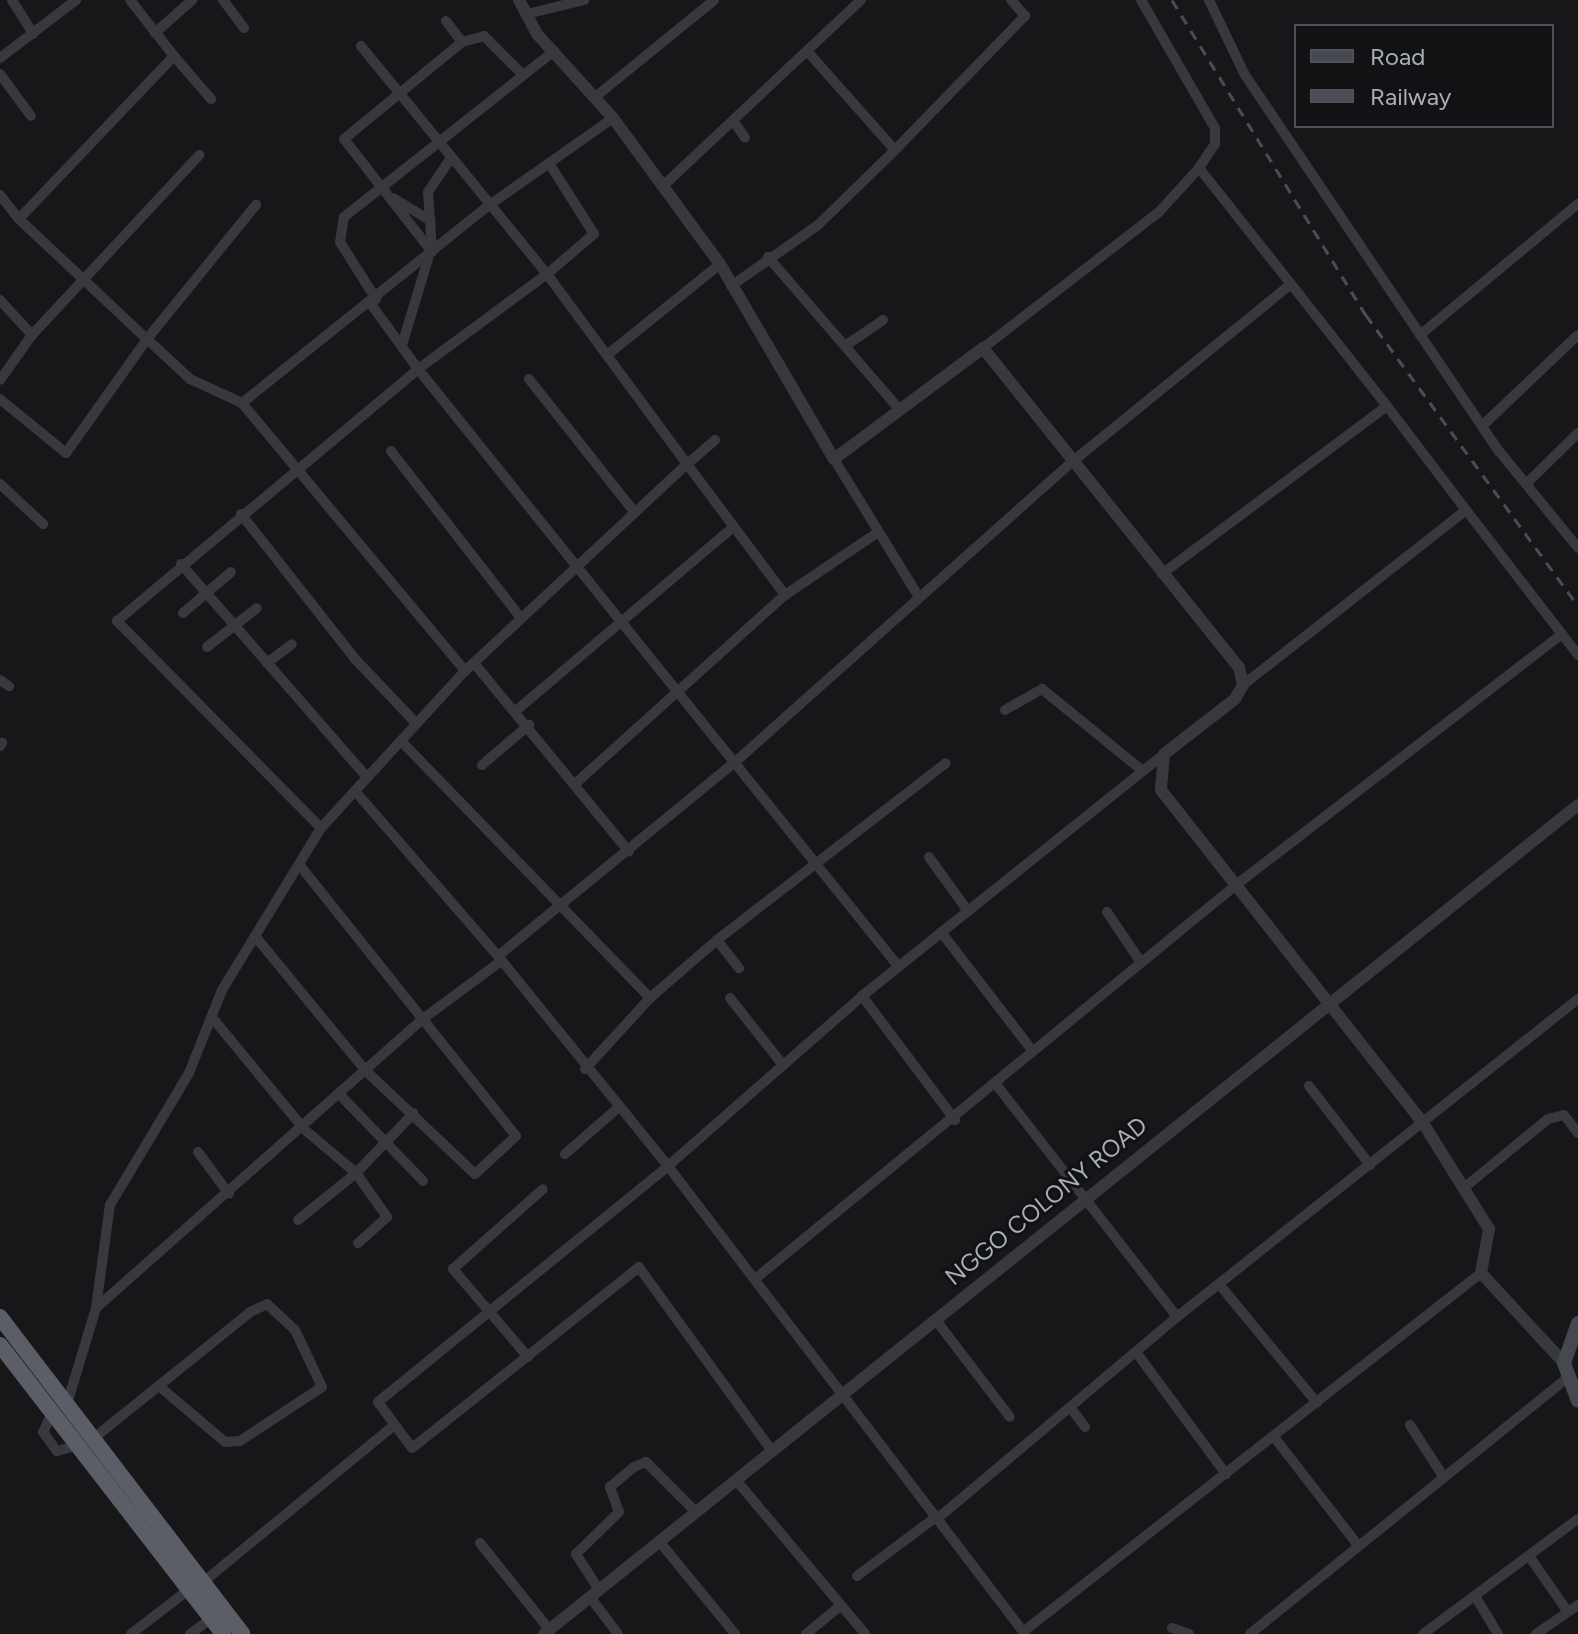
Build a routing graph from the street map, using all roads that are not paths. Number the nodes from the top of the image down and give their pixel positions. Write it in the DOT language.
graph roads {
  1 [pos="12,0"];
  2 [pos="76,0"];
  3 [pos="130,0"];
  4 [pos="192,0"];
  5 [pos="223,0"];
  6 [pos="519,0"];
  7 [pos="584,0"];
  8 [pos="714,0"];
  9 [pos="861,0"];
  10 [pos="1011,0"];
  11 [pos="1141,0"];
  12 [pos="1210,0"];
  13 [pos="527,14"];
  14 [pos="446,21"];
  15 [pos="244,28"];
  16 [pos="155,33"];
  17 [pos="33,34"];
  18 [pos="462,42"];
  19 [pos="361,46"];
  20 [pos="554,51"];
  21 [pos="807,51"];
  22 [pos="174,56"];
  23 [pos="0,58"];
  24 [pos="0,74"];
  25 [pos="523,75"];
  26 [pos="395,91"];
  27 [pos="594,98"];
  28 [pos="211,99"];
  29 [pos="31,116"];
  30 [pos="613,118"];
  31 [pos="734,122"];
  32 [pos="745,138"];
  33 [pos="438,144"];
  34 [pos="895,150"];
  35 [pos="199,155"];
  36 [pos="450,159"];
  37 [pos="549,163"];
  38 [pos="1199,168"];
  39 [pos="381,185"];
  40 [pos="664,185"];
  41 [pos="0,195"];
  42 [pos="388,195"];
  43 [pos="1578,204"];
  44 [pos="256,205"];
  45 [pos="488,206"];
  46 [pos="10,208"];
  47 [pos="0,216"];
  48 [pos="19,219"];
  49 [pos="431,221"];
  50 [pos="430,256"];
  51 [pos="768,257"];
  52 [pos="720,264"];
  53 [pos="547,274"];
  54 [pos="84,277"];
  55 [pos="1291,284"];
  56 [pos="731,286"];
  57 [pos="0,300"];
  58 [pos="373,301"];
  59 [pos="883,320"];
  60 [pos="32,335"];
  61 [pos="1420,335"];
  62 [pos="1578,335"];
  63 [pos="147,339"];
  64 [pos="402,345"];
  65 [pos="845,346"];
  66 [pos="983,348"];
  67 [pos="607,355"];
  68 [pos="418,369"];
  69 [pos="529,379"];
  70 [pos="0,380"];
  71 [pos="0,399"];
  72 [pos="242,403"];
  73 [pos="1387,406"];
  74 [pos="901,411"];
  75 [pos="1482,426"];
  76 [pos="1578,433"];
  77 [pos="715,440"];
  78 [pos="391,451"];
  79 [pos="834,459"];
  80 [pos="1072,462"];
  81 [pos="687,464"];
  82 [pos="297,468"];
  83 [pos="0,484"];
  84 [pos="1526,484"];
  85 [pos="633,510"];
  86 [pos="1466,510"];
  87 [pos="241,514"];
  88 [pos="43,524"];
  89 [pos="733,527"];
  90 [pos="877,533"];
  91 [pos="1578,548"];
  92 [pos="181,564"];
  93 [pos="578,567"];
  94 [pos="231,572"];
  95 [pos="1162,574"];
  96 [pos="205,592"];
  97 [pos="917,594"];
  98 [pos="785,595"];
  99 [pos="257,608"];
  100 [pos="183,613"];
  101 [pos="521,618"];
  102 [pos="622,621"];
  103 [pos="235,626"];
  104 [pos="1561,635"];
  105 [pos="292,644"];
  106 [pos="207,647"];
  107 [pos="1578,655"];
  108 [pos="267,663"];
  109 [pos="470,667"];
  110 [pos="1243,685"];
  111 [pos="679,691"];
  112 [pos="518,709"];
  113 [pos="1005,710"];
  114 [pos="417,724"];
  115 [pos="529,725"];
  116 [pos="401,741"];
  117 [pos="1164,754"];
  118 [pos="734,763"];
  119 [pos="946,763"];
  120 [pos="482,765"];
  121 [pos="1143,771"];
  122 [pos="367,777"];
  123 [pos="576,783"];
  124 [pos="355,791"];
  125 [pos="1578,805"];
  126 [pos="321,828"];
  127 [pos="629,852"];
  128 [pos="929,857"];
  129 [pos="299,864"];
  130 [pos="815,865"];
  131 [pos="1236,885"];
  132 [pos="565,906"];
  133 [pos="968,911"];
  134 [pos="1107,912"];
  135 [pos="941,932"];
  136 [pos="255,936"];
  137 [pos="717,940"];
  138 [pos="500,958"];
  139 [pos="1140,961"];
  140 [pos="898,966"];
  141 [pos="739,968"];
  142 [pos="862,996"];
  143 [pos="650,998"];
  144 [pos="730,998"];
  145 [pos="1578,999"];
  146 [pos="1329,1002"];
  147 [pos="424,1018"];
  148 [pos="215,1021"];
  149 [pos="1031,1049"];
  150 [pos="783,1065"];
  151 [pos="585,1069"];
  152 [pos="365,1070"];
  153 [pos="995,1083"];
  154 [pos="1309,1086"];
  155 [pos="341,1096"];
  156 [pos="618,1108"];
  157 [pos="414,1113"];
  158 [pos="955,1120"];
  159 [pos="1423,1123"];
  160 [pos="305,1130"];
  161 [pos="1578,1133"];
  162 [pos="386,1144"];
  163 [pos="198,1152"];
  164 [pos="565,1154"];
  165 [pos="1370,1165"];
  166 [pos="668,1166"];
  167 [pos="356,1173"];
  168 [pos="423,1181"];
  169 [pos="1465,1187"];
  170 [pos="543,1189"];
  171 [pos="229,1194"];
  172 [pos="1086,1198"];
  173 [pos="298,1220"];
  174 [pos="358,1243"];
  175 [pos="1481,1273"];
  176 [pos="755,1279"];
  177 [pos="1219,1284"];
  178 [pos="96,1308"];
  179 [pos="490,1314"];
  180 [pos="0,1317"];
  181 [pos="1177,1317"];
  182 [pos="935,1319"];
  183 [pos="1578,1323"];
  184 [pos="5,1342"];
  185 [pos="1136,1352"];
  186 [pos="528,1357"];
  187 [pos="1566,1371"];
  188 [pos="159,1386"];
  189 [pos="845,1391"];
  190 [pos="1578,1401"];
  191 [pos="1317,1403"];
  192 [pos="60,1407"];
  193 [pos="1070,1407"];
  194 [pos="1010,1417"];
  195 [pos="1410,1425"];
  196 [pos="392,1427"];
  197 [pos="1085,1427"];
  198 [pos="1274,1437"];
  199 [pos="87,1442"];
  200 [pos="772,1451"];
  201 [pos="1226,1474"];
  202 [pos="1443,1476"];
  203 [pos="736,1480"];
  204 [pos="696,1512"];
  205 [pos="936,1518"];
  206 [pos="1578,1519"];
  207 [pos="659,1541"];
  208 [pos="480,1543"];
  209 [pos="1357,1544"];
  210 [pos="1529,1556"];
  211 [pos="857,1576"];
  212 [pos="202,1583"];
  213 [pos="187,1591"];
  214 [pos="594,1593"];
  215 [pos="1475,1596"];
  216 [pos="841,1605"];
  217 [pos="1573,1608"];
  218 [pos="211,1619"];
  219 [pos="1172,1628"];
  220 [pos="546,1632"];
  221 [pos="1024,1633"];
  222 [pos="131,1634"];
  223 [pos="190,1634"];
  224 [pos="223,1634"];
  225 [pos="242,1634"];
  226 [pos="618,1634"];
  227 [pos="735,1634"];
  228 [pos="806,1634"];
  229 [pos="865,1634"];
  230 [pos="1189,1634"];
  231 [pos="1250,1634"];
  232 [pos="1423,1634"];
  233 [pos="1498,1634"];
  234 [pos="1536,1634"];
  1 -- 17 [label="street"];
  2 -- 17 [label="street"];
  3 -- 16 [label="street"];
  4 -- 16 [label="street"];
  5 -- 15 [label="street"];
  6 -- 13 [label="street"];
  7 -- 13 [label="street"];
  8 -- 27 [label="street"];
  9 -- 21 [label="street"];
  10 -- 34 [label="street"];
  11 -- 38 [label="street"];
  12 -- 61 [label="street"];
  13 -- 20 [label="street"];
  14 -- 18 [label="street"];
  16 -- 22 [label="street"];
  17 -- 23 [label="street"];
  18 -- 25 [label="street"];
  18 -- 26 [label="street"];
  19 -- 26 [label="street"];
  20 -- 25 [label="street"];
  20 -- 27 [label="street"];
  21 -- 31 [label="street"];
  21 -- 34 [label="street"];
  22 -- 28 [label="street"];
  22 -- 48 [label="street"];
  24 -- 29 [label="street"];
  25 -- 33 [label="street"];
  26 -- 33 [label="street"];
  26 -- 39 [label="street"];
  27 -- 30 [label="street"];
  30 -- 37 [label="street"];
  30 -- 40 [label="street"];
  31 -- 32 [label="street"];
  31 -- 40 [label="street"];
  33 -- 36 [label="street"];
  33 -- 39 [label="street"];
  34 -- 51 [label="street"];
  35 -- 54 [label="street"];
  36 -- 45 [label="street"];
  36 -- 49 [label="street"];
  37 -- 45 [label="street"];
  37 -- 53 [label="street"];
  38 -- 55 [label="street"];
  38 -- 66 [label="street"];
  39 -- 42 [label="street"];
  39 -- 58 [label="street"];
  40 -- 52 [label="street"];
  41 -- 46 [label="street"];
  42 -- 49 [label="street"];
  42 -- 50 [label="street"];
  43 -- 61 [label="street"];
  44 -- 63 [label="street"];
  45 -- 50 [label="street"];
  45 -- 53 [label="street"];
  46 -- 47 [label="street"];
  46 -- 48 [label="street"];
  48 -- 54 [label="street"];
  49 -- 50 [label="street"];
  50 -- 58 [label="street"];
  50 -- 64 [label="street"];
  51 -- 56 [label="street"];
  51 -- 65 [label="street"];
  52 -- 56 [label="street"];
  52 -- 67 [label="street"];
  53 -- 67 [label="street"];
  53 -- 68 [label="street"];
  54 -- 60 [label="street"];
  54 -- 63 [label="street"];
  55 -- 73 [label="street"];
  55 -- 80 [label="street"];
  56 -- 79 [label="street"];
  57 -- 60 [label="street"];
  58 -- 64 [label="street"];
  58 -- 72 [label="street"];
  59 -- 65 [label="street"];
  60 -- 70 [label="street"];
  61 -- 75 [label="street"];
  62 -- 75 [label="street"];
  63 -- 71 [label="street"];
  63 -- 72 [label="street"];
  64 -- 68 [label="street"];
  65 -- 74 [label="street"];
  66 -- 74 [label="street"];
  66 -- 80 [label="street"];
  67 -- 81 [label="street"];
  68 -- 82 [label="street"];
  68 -- 93 [label="street"];
  69 -- 85 [label="street"];
  72 -- 82 [label="street"];
  73 -- 86 [label="street"];
  73 -- 95 [label="street"];
  74 -- 79 [label="street"];
  75 -- 84 [label="street"];
  76 -- 84 [label="street"];
  77 -- 81 [label="street"];
  78 -- 101 [label="street"];
  79 -- 90 [label="street"];
  80 -- 95 [label="street"];
  80 -- 97 [label="street"];
  81 -- 85 [label="street"];
  81 -- 89 [label="street"];
  82 -- 87 [label="street"];
  82 -- 109 [label="street"];
  83 -- 88 [label="street"];
  84 -- 91 [label="street"];
  85 -- 93 [label="street"];
  86 -- 104 [label="street"];
  86 -- 110 [label="street"];
  87 -- 92 [label="street"];
  87 -- 114 [label="street"];
  89 -- 98 [label="street"];
  89 -- 102 [label="street"];
  90 -- 97 [label="street"];
  90 -- 98 [label="street"];
  92 -- 96 [label="street"];
  92 -- 126 [label="street"];
  93 -- 101 [label="street"];
  93 -- 102 [label="street"];
  94 -- 96 [label="street"];
  95 -- 110 [label="street"];
  96 -- 100 [label="street"];
  96 -- 103 [label="street"];
  97 -- 118 [label="street"];
  98 -- 111 [label="street"];
  99 -- 103 [label="street"];
  101 -- 109 [label="street"];
  102 -- 111 [label="street"];
  102 -- 112 [label="street"];
  103 -- 106 [label="street"];
  103 -- 108 [label="street"];
  104 -- 107 [label="street"];
  104 -- 131 [label="street"];
  105 -- 108 [label="street"];
  108 -- 122 [label="street"];
  109 -- 112 [label="street"];
  109 -- 114 [label="street"];
  110 -- 117 [label="street"];
  111 -- 118 [label="street"];
  111 -- 123 [label="street"];
  112 -- 115 [label="street"];
  113 -- 121 [label="street"];
  114 -- 116 [label="street"];
  115 -- 120 [label="street"];
  115 -- 123 [label="street"];
  116 -- 122 [label="street"];
  116 -- 132 [label="street"];
  117 -- 121 [label="street"];
  117 -- 131 [label="street"];
  118 -- 127 [label="street"];
  118 -- 130 [label="street"];
  119 -- 130 [label="street"];
  121 -- 133 [label="street"];
  122 -- 124 [label="street"];
  123 -- 127 [label="street"];
  124 -- 126 [label="street"];
  124 -- 138 [label="street"];
  125 -- 146 [label="street, NGGO COLONY ROAD"];
  126 -- 129 [label="street"];
  127 -- 132 [label="street"];
  128 -- 133 [label="street"];
  129 -- 136 [label="street"];
  129 -- 147 [label="street"];
  130 -- 137 [label="street"];
  130 -- 140 [label="street"];
  131 -- 139 [label="street"];
  131 -- 146 [label="street"];
  132 -- 138 [label="street"];
  132 -- 143 [label="street"];
  133 -- 135 [label="street"];
  134 -- 139 [label="street"];
  135 -- 140 [label="street"];
  135 -- 149 [label="street"];
  136 -- 148 [label="street"];
  136 -- 152 [label="street"];
  137 -- 141 [label="street"];
  137 -- 143 [label="street"];
  138 -- 147 [label="street"];
  138 -- 151 [label="street"];
  139 -- 149 [label="street"];
  140 -- 142 [label="street"];
  142 -- 150 [label="street"];
  142 -- 158 [label="street"];
  143 -- 151 [label="street"];
  144 -- 150 [label="street"];
  145 -- 159 [label="street"];
  146 -- 159 [label="street"];
  146 -- 172 [label="street, NGGO COLONY ROAD"];
  147 -- 152 [label="street"];
  147 -- 157 [label="street"];
  148 -- 160 [label="street"];
  148 -- 178 [label="street"];
  149 -- 153 [label="street"];
  150 -- 166 [label="street"];
  151 -- 156 [label="street"];
  152 -- 155 [label="street"];
  152 -- 157 [label="street"];
  153 -- 158 [label="street"];
  153 -- 172 [label="street"];
  154 -- 165 [label="street"];
  155 -- 160 [label="street"];
  155 -- 162 [label="street"];
  156 -- 164 [label="street"];
  156 -- 166 [label="street"];
  157 -- 162 [label="street"];
  158 -- 176 [label="street"];
  159 -- 165 [label="street"];
  159 -- 169 [label="street"];
  160 -- 167 [label="street"];
  160 -- 171 [label="street"];
  161 -- 169 [label="street"];
  162 -- 167 [label="street"];
  162 -- 168 [label="street"];
  163 -- 171 [label="street"];
  165 -- 177 [label="street"];
  166 -- 176 [label="street"];
  166 -- 179 [label="street"];
  167 -- 173 [label="street"];
  167 -- 174 [label="street"];
  169 -- 175 [label="street"];
  170 -- 179 [label="street"];
  171 -- 178 [label="street"];
  172 -- 181 [label="street"];
  172 -- 182 [label="street, NGGO COLONY ROAD"];
  175 -- 187 [label="street"];
  175 -- 191 [label="street"];
  176 -- 189 [label="street"];
  177 -- 181 [label="street"];
  177 -- 191 [label="street"];
  178 -- 192 [label="street"];
  179 -- 186 [label="street"];
  179 -- 196 [label="street"];
  180 -- 184 [label="highway"];
  181 -- 185 [label="street"];
  182 -- 189 [label="street, NGGO COLONY ROAD"];
  182 -- 194 [label="street"];
  183 -- 187 [label="main road"];
  184 -- 192 [label="highway"];
  185 -- 193 [label="street"];
  185 -- 201 [label="street"];
  186 -- 196 [label="street"];
  186 -- 200 [label="street"];
  187 -- 190 [label="main road"];
  187 -- 202 [label="street"];
  188 -- 188 [label="street"];
  188 -- 199 [label="street"];
  189 -- 200 [label="street, NGGO COLONY ROAD"];
  189 -- 205 [label="street"];
  191 -- 198 [label="street"];
  192 -- 199 [label="highway"];
  192 -- 199 [label="street"];
  193 -- 197 [label="street"];
  193 -- 205 [label="street"];
  195 -- 202 [label="street"];
  196 -- 212 [label="street"];
  198 -- 201 [label="street"];
  198 -- 209 [label="street"];
  199 -- 212 [label="highway"];
  199 -- 213 [label="highway"];
  200 -- 203 [label="street, NGGO COLONY ROAD"];
  201 -- 221 [label="street"];
  202 -- 209 [label="street"];
  203 -- 204 [label="street, NGGO COLONY ROAD"];
  203 -- 216 [label="street"];
  204 -- 207 [label="street, NGGO COLONY ROAD"];
  204 -- 214 [label="street"];
  205 -- 211 [label="street"];
  205 -- 221 [label="street"];
  206 -- 210 [label="street"];
  207 -- 214 [label="street, NGGO COLONY ROAD"];
  207 -- 227 [label="street"];
  208 -- 220 [label="street"];
  209 -- 231 [label="street"];
  210 -- 215 [label="street"];
  210 -- 217 [label="street"];
  212 -- 225 [label="highway"];
  213 -- 218 [label="highway"];
  213 -- 222 [label="street"];
  214 -- 220 [label="street, NGGO COLONY ROAD"];
  214 -- 226 [label="street"];
  215 -- 232 [label="street"];
  215 -- 233 [label="street"];
  216 -- 228 [label="street"];
  216 -- 229 [label="street"];
  217 -- 234 [label="street"];
  218 -- 223 [label="street"];
  218 -- 224 [label="highway"];
  219 -- 230 [label="street"];
}
